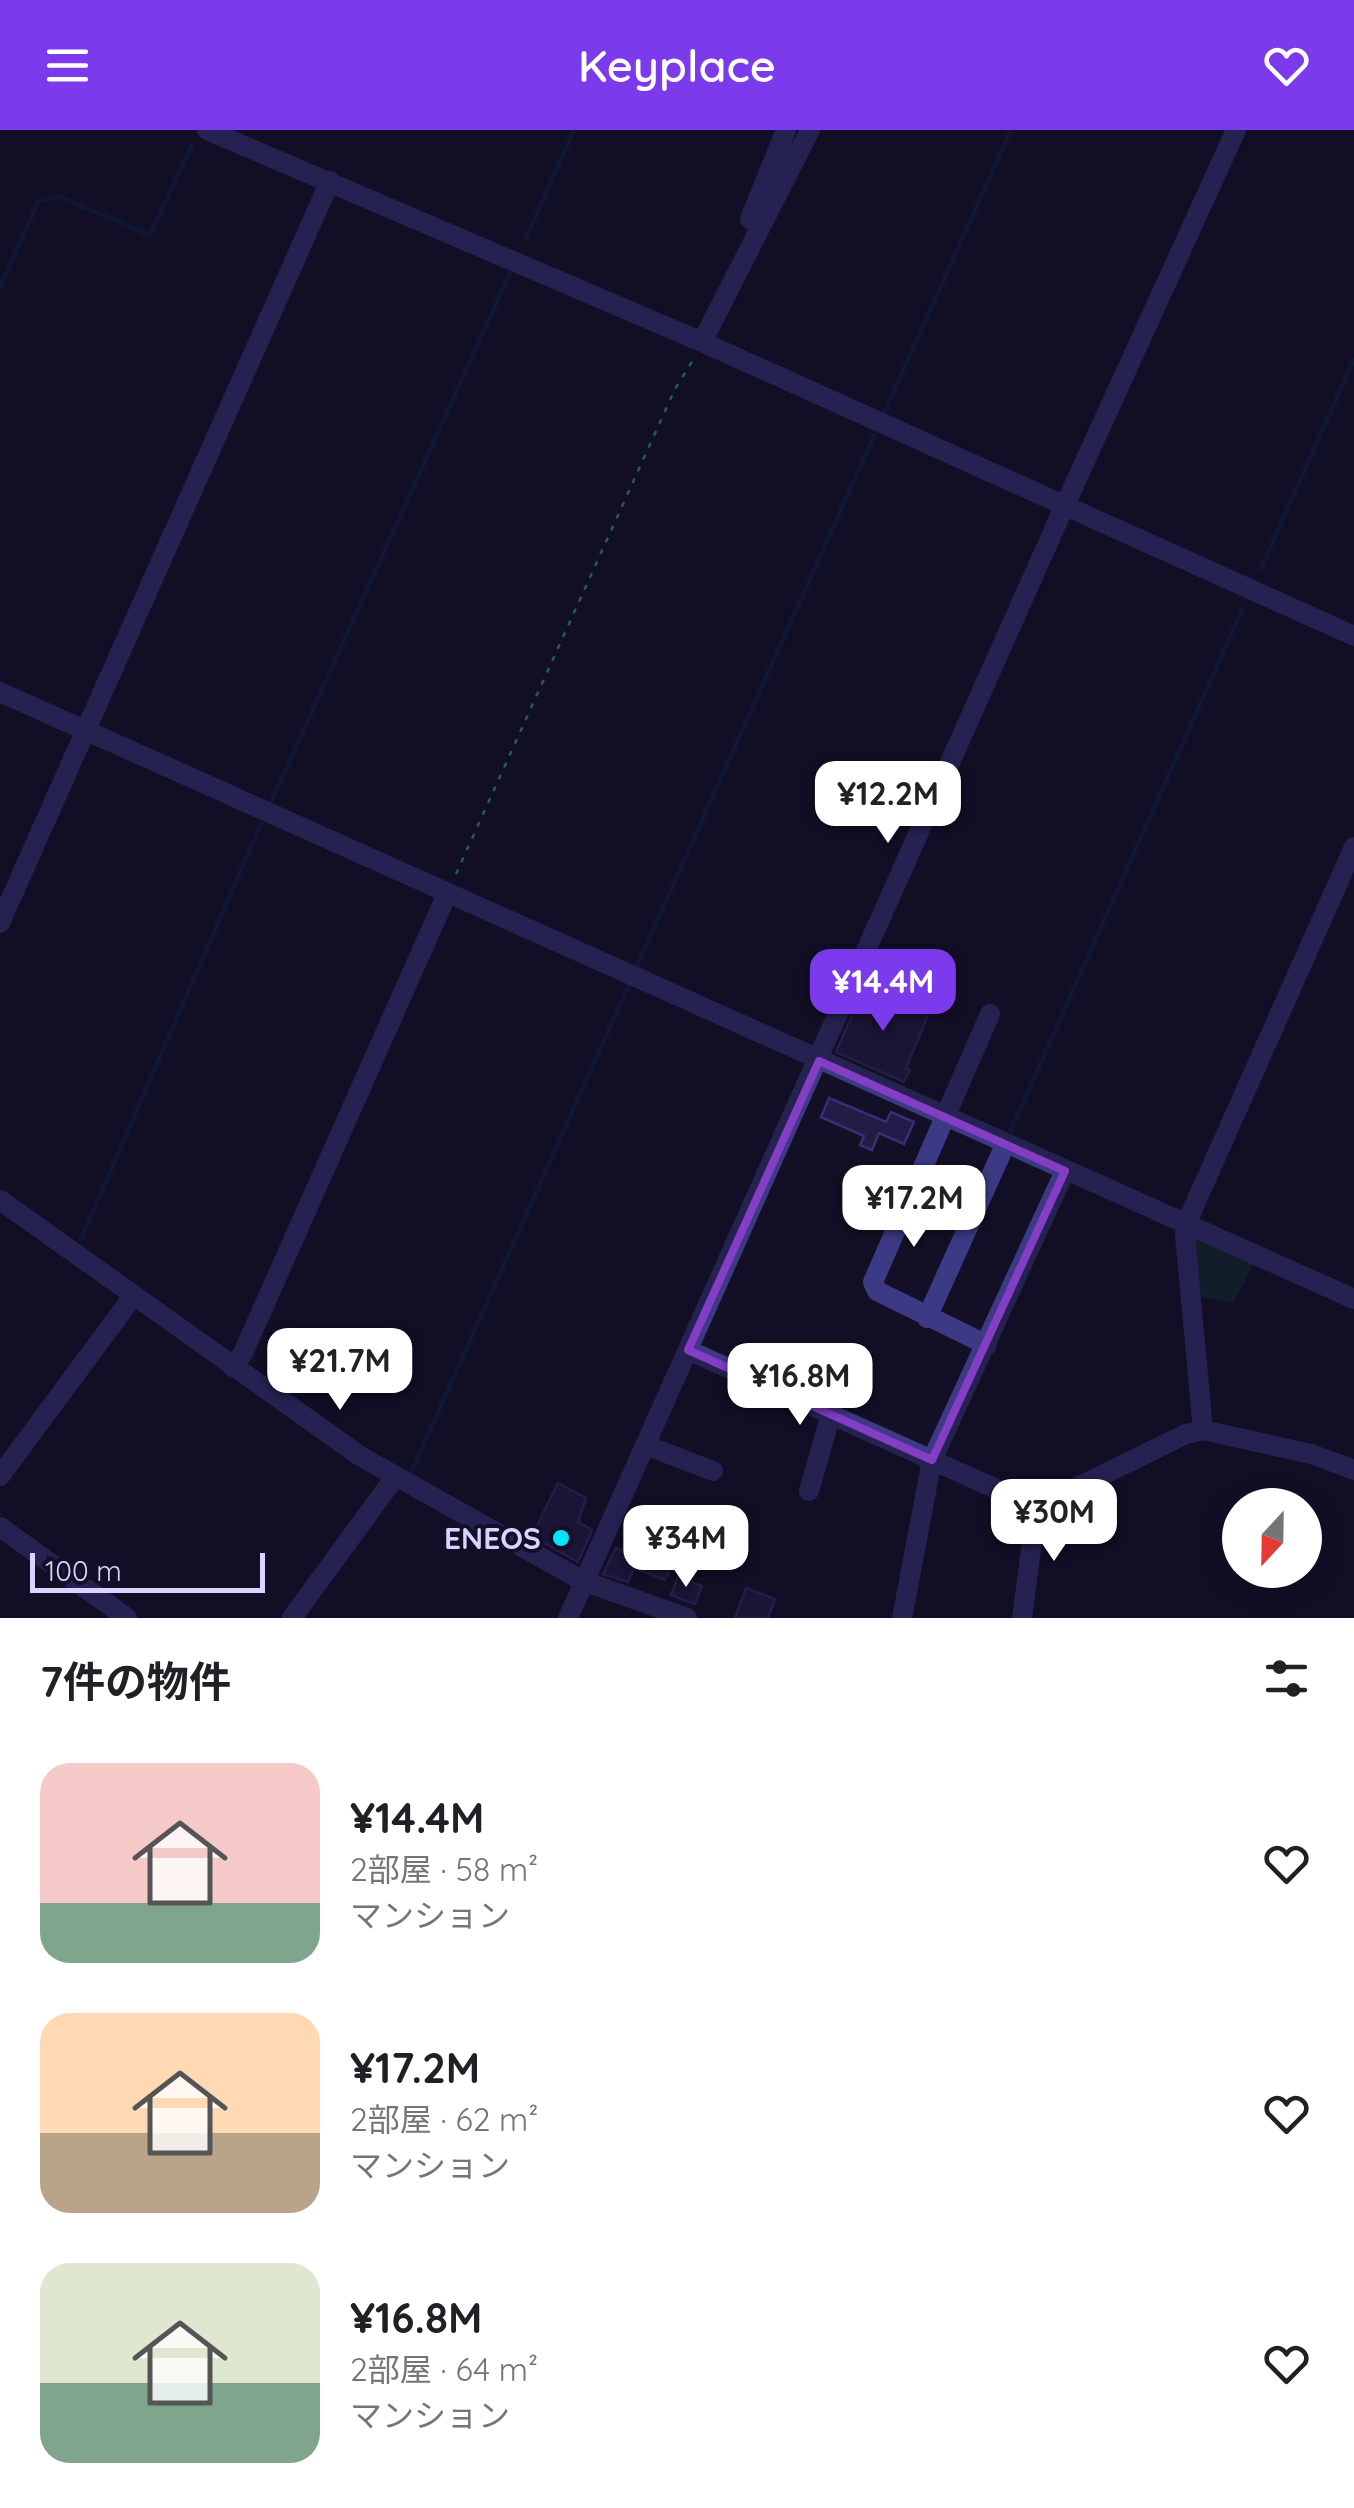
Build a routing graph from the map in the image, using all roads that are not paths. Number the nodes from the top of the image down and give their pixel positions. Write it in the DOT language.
graph roads {
  1 [pos="786,130"];
  2 [pos="810,130"];
  3 [pos="1236,130"];
  4 [pos="220,132"];
  5 [pos="330,181"];
  6 [pos="702,342"];
  7 [pos="1065,504"];
  8 [pos="1354,636"];
  9 [pos="0,692"];
  10 [pos="84,729"];
  11 [pos="1354,846"];
  12 [pos="447,894"];
  13 [pos="0,922"];
  14 [pos="990,1014"];
  15 [pos="819,1061"];
  16 [pos="945,1118"];
  17 [pos="1006,1144"];
  18 [pos="1065,1171"];
  19 [pos="0,1200"];
  20 [pos="1187,1222"];
  21 [pos="134,1295"];
  22 [pos="1354,1298"];
  23 [pos="927,1318"];
  24 [pos="987,1344"];
  25 [pos="688,1350"];
  26 [pos="234,1366"];
  27 [pos="831,1414"];
  28 [pos="1203,1430"];
  29 [pos="645,1445"];
  30 [pos="932,1460"];
  31 [pos="1354,1470"];
  32 [pos="713,1471"];
  33 [pos="0,1476"];
  34 [pos="394,1476"];
  35 [pos="809,1491"];
  36 [pos="1037,1504"];
  37 [pos="0,1527"];
  38 [pos="583,1582"];
  39 [pos="127,1618"];
  40 [pos="292,1618"];
  41 [pos="568,1618"];
  42 [pos="687,1618"];
  43 [pos="902,1618"];
  44 [pos="1022,1618"];
  1 -- 6 [label="street"];
  2 -- 6 [label="street"];
  3 -- 7 [label="street"];
  4 -- 5 [label="street"];
  5 -- 6 [label="street"];
  5 -- 10 [label="street"];
  6 -- 7 [label="street"];
  7 -- 8 [label="street"];
  7 -- 15 [label="street"];
  9 -- 10 [label="street"];
  10 -- 12 [label="street"];
  10 -- 13 [label="street"];
  11 -- 20 [label="street"];
  12 -- 15 [label="street"];
  12 -- 26 [label="street"];
  14 -- 16 [label="street"];
  15 -- 16 [label="street"];
  15 -- 25 [label="street"];
  16 -- 17 [label="street"];
  16 -- 23 [label="street"];
  17 -- 18 [label="street"];
  17 -- 23 [label="street"];
  18 -- 20 [label="street"];
  18 -- 24 [label="street"];
  19 -- 21 [label="street"];
  20 -- 22 [label="street"];
  20 -- 28 [label="street"];
  21 -- 26 [label="street"];
  21 -- 33 [label="street"];
  23 -- 24 [label="street"];
  24 -- 30 [label="street"];
  25 -- 27 [label="street"];
  25 -- 29 [label="street"];
  26 -- 34 [label="street"];
  27 -- 30 [label="street"];
  27 -- 35 [label="street"];
  28 -- 31 [label="street"];
  28 -- 36 [label="street"];
  29 -- 32 [label="street"];
  29 -- 38 [label="street"];
  30 -- 36 [label="street"];
  30 -- 43 [label="street"];
  34 -- 38 [label="street"];
  34 -- 40 [label="street"];
  36 -- 44 [label="street"];
  37 -- 39 [label="street"];
  38 -- 41 [label="street"];
  38 -- 42 [label="street"];
}
